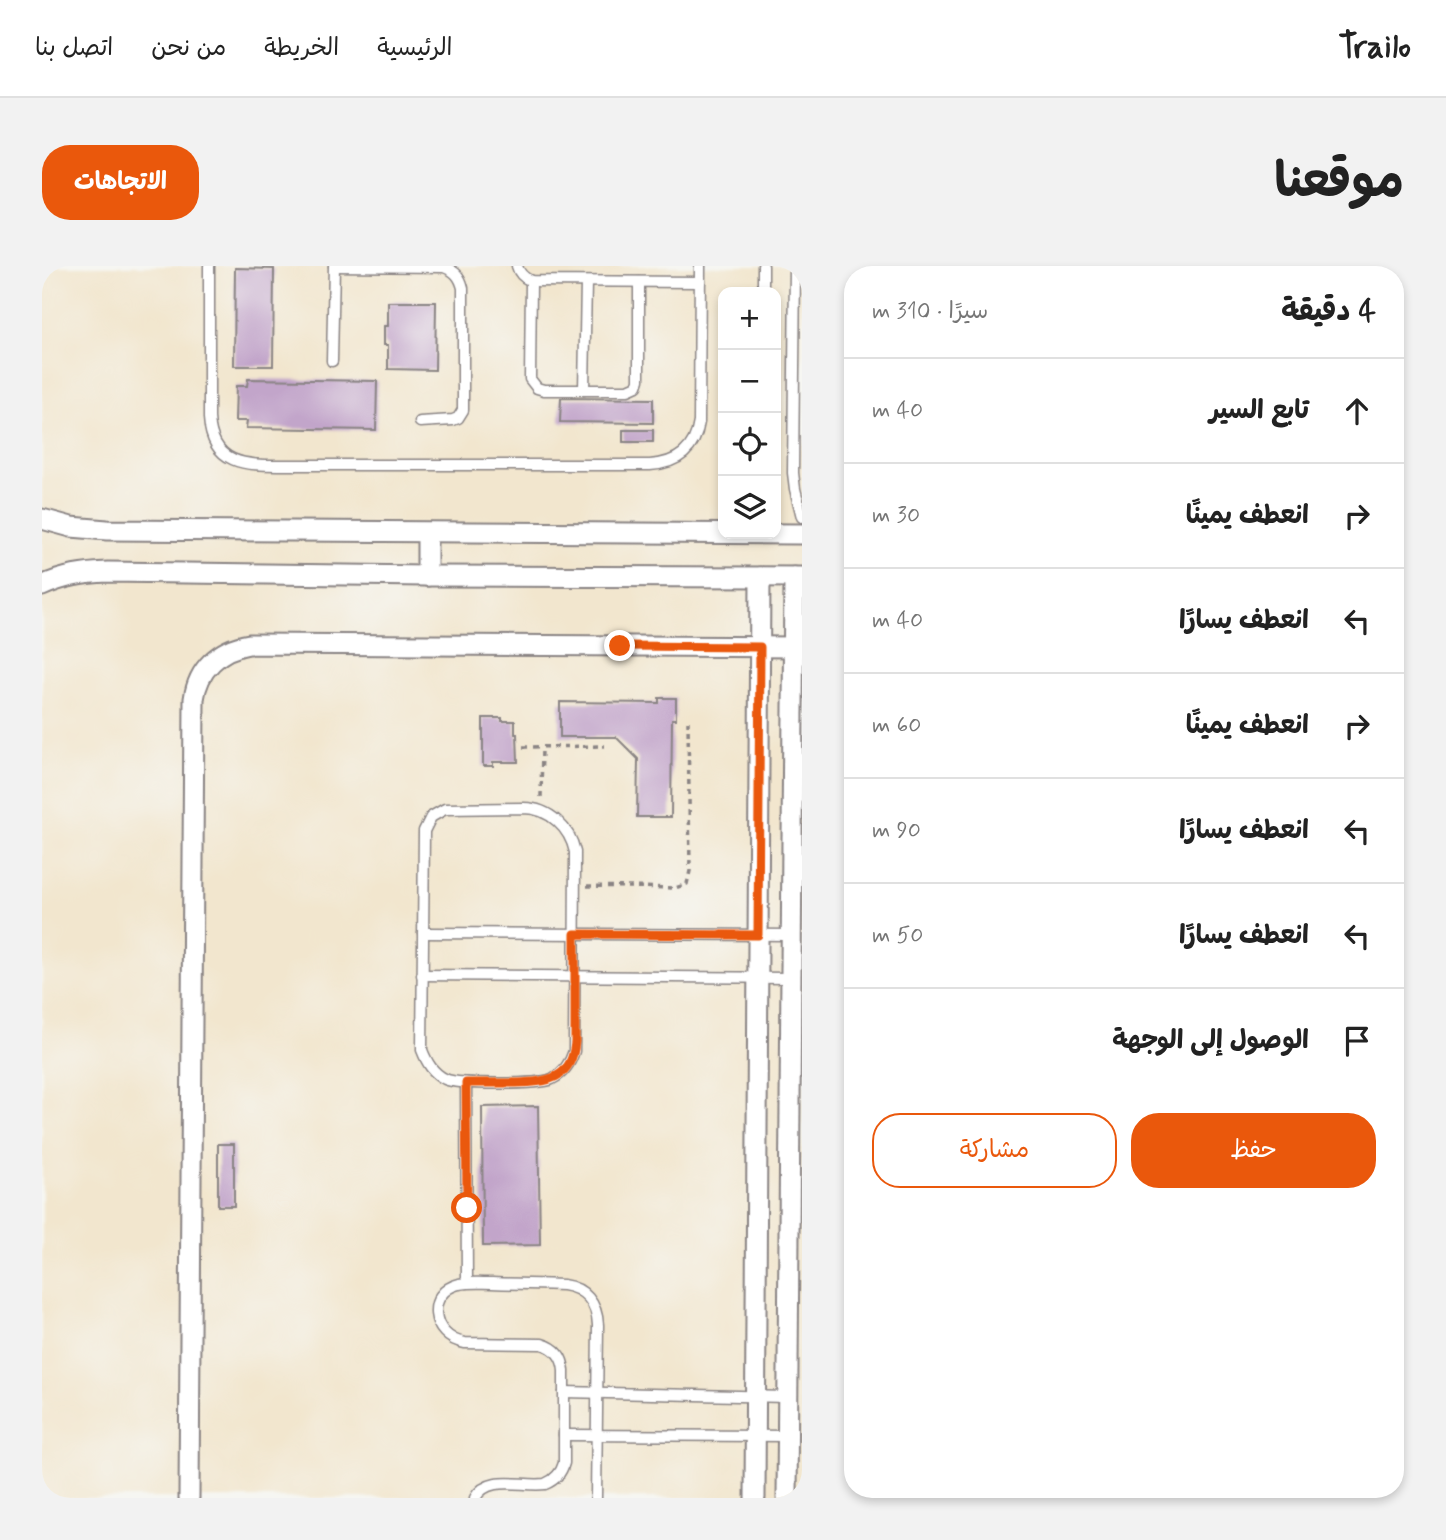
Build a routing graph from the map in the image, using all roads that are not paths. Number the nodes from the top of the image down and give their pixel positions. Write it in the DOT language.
graph roads {
  1 [pos="209,266"];
  2 [pos="334,266"];
  3 [pos="517,266"];
  4 [pos="700,266"];
  5 [pos="763,266"];
  6 [pos="795,266"];
  7 [pos="531,281"];
  8 [pos="586,282"];
  9 [pos="639,282"];
  10 [pos="700,282"];
  11 [pos="763,287"];
  12 [pos="332,361"];
  13 [pos="584,390"];
  14 [pos="420,422"];
  15 [pos="802,517"];
  16 [pos="42,519"];
  17 [pos="426,533"];
  18 [pos="718,534"];
  19 [pos="781,534"];
  20 [pos="802,534"];
  21 [pos="426,576"];
  22 [pos="760,577"];
  23 [pos="798,577"];
  24 [pos="42,586"];
  25 [pos="760,647"];
  26 [pos="798,647"];
  27 [pos="423,933"];
  28 [pos="575,934"];
  29 [pos="758,935"];
  30 [pos="792,935"];
  31 [pos="422,975"];
  32 [pos="575,976"];
  33 [pos="758,978"];
  34 [pos="792,978"];
  35 [pos="466,1083"];
  36 [pos="795,1168"];
  37 [pos="795,1201"];
  38 [pos="467,1283"];
  39 [pos="564,1392"];
  40 [pos="597,1393"];
  41 [pos="756,1396"];
  42 [pos="787,1397"];
  43 [pos="564,1435"];
  44 [pos="597,1435"];
  45 [pos="755,1436"];
  46 [pos="787,1436"];
  47 [pos="189,1498"];
  48 [pos="475,1498"];
  49 [pos="596,1498"];
  50 [pos="755,1498"];
  51 [pos="787,1498"];
  1 -- 10 [label="lane"];
  2 -- 12 [label="lane"];
  2 -- 14 [label="lane"];
  3 -- 7 [label="lane"];
  4 -- 10 [label="lane"];
  5 -- 11 [label="lane"];
  6 -- 15 [label="lane"];
  7 -- 8 [label="lane"];
  7 -- 13 [label="lane"];
  8 -- 9 [label="lane"];
  8 -- 13 [label="lane"];
  9 -- 10 [label="lane"];
  9 -- 13 [label="lane"];
  16 -- 17 [label="street"];
  17 -- 18 [label="street"];
  17 -- 21 [label="street"];
  19 -- 20 [label="street"];
  21 -- 22 [label="street"];
  21 -- 24 [label="street"];
  22 -- 23 [label="street"];
  22 -- 25 [label="street"];
  23 -- 26 [label="street"];
  25 -- 26 [label="street"];
  25 -- 29 [label="street"];
  25 -- 47 [label="street"];
  26 -- 30 [label="street"];
  27 -- 28 [label="lane"];
  27 -- 28 [label="lane"];
  27 -- 31 [label="lane"];
  28 -- 29 [label="lane"];
  28 -- 32 [label="lane"];
  29 -- 30 [label="lane"];
  29 -- 33 [label="street"];
  30 -- 34 [label="street"];
  31 -- 32 [label="lane"];
  31 -- 35 [label="lane"];
  32 -- 33 [label="lane"];
  32 -- 35 [label="lane"];
  33 -- 34 [label="lane"];
  33 -- 41 [label="street"];
  34 -- 36 [label="street"];
  35 -- 38 [label="lane"];
  36 -- 37 [label="street"];
  37 -- 42 [label="street"];
  38 -- 39 [label="lane"];
  38 -- 40 [label="lane"];
  39 -- 40 [label="lane"];
  39 -- 43 [label="lane"];
  40 -- 41 [label="lane"];
  40 -- 44 [label="lane"];
  41 -- 42 [label="lane"];
  41 -- 45 [label="street"];
  42 -- 46 [label="street"];
  43 -- 44 [label="lane"];
  43 -- 48 [label="lane"];
  44 -- 45 [label="lane"];
  44 -- 49 [label="lane"];
  45 -- 46 [label="lane"];
  45 -- 50 [label="street"];
  46 -- 51 [label="street"];
}
